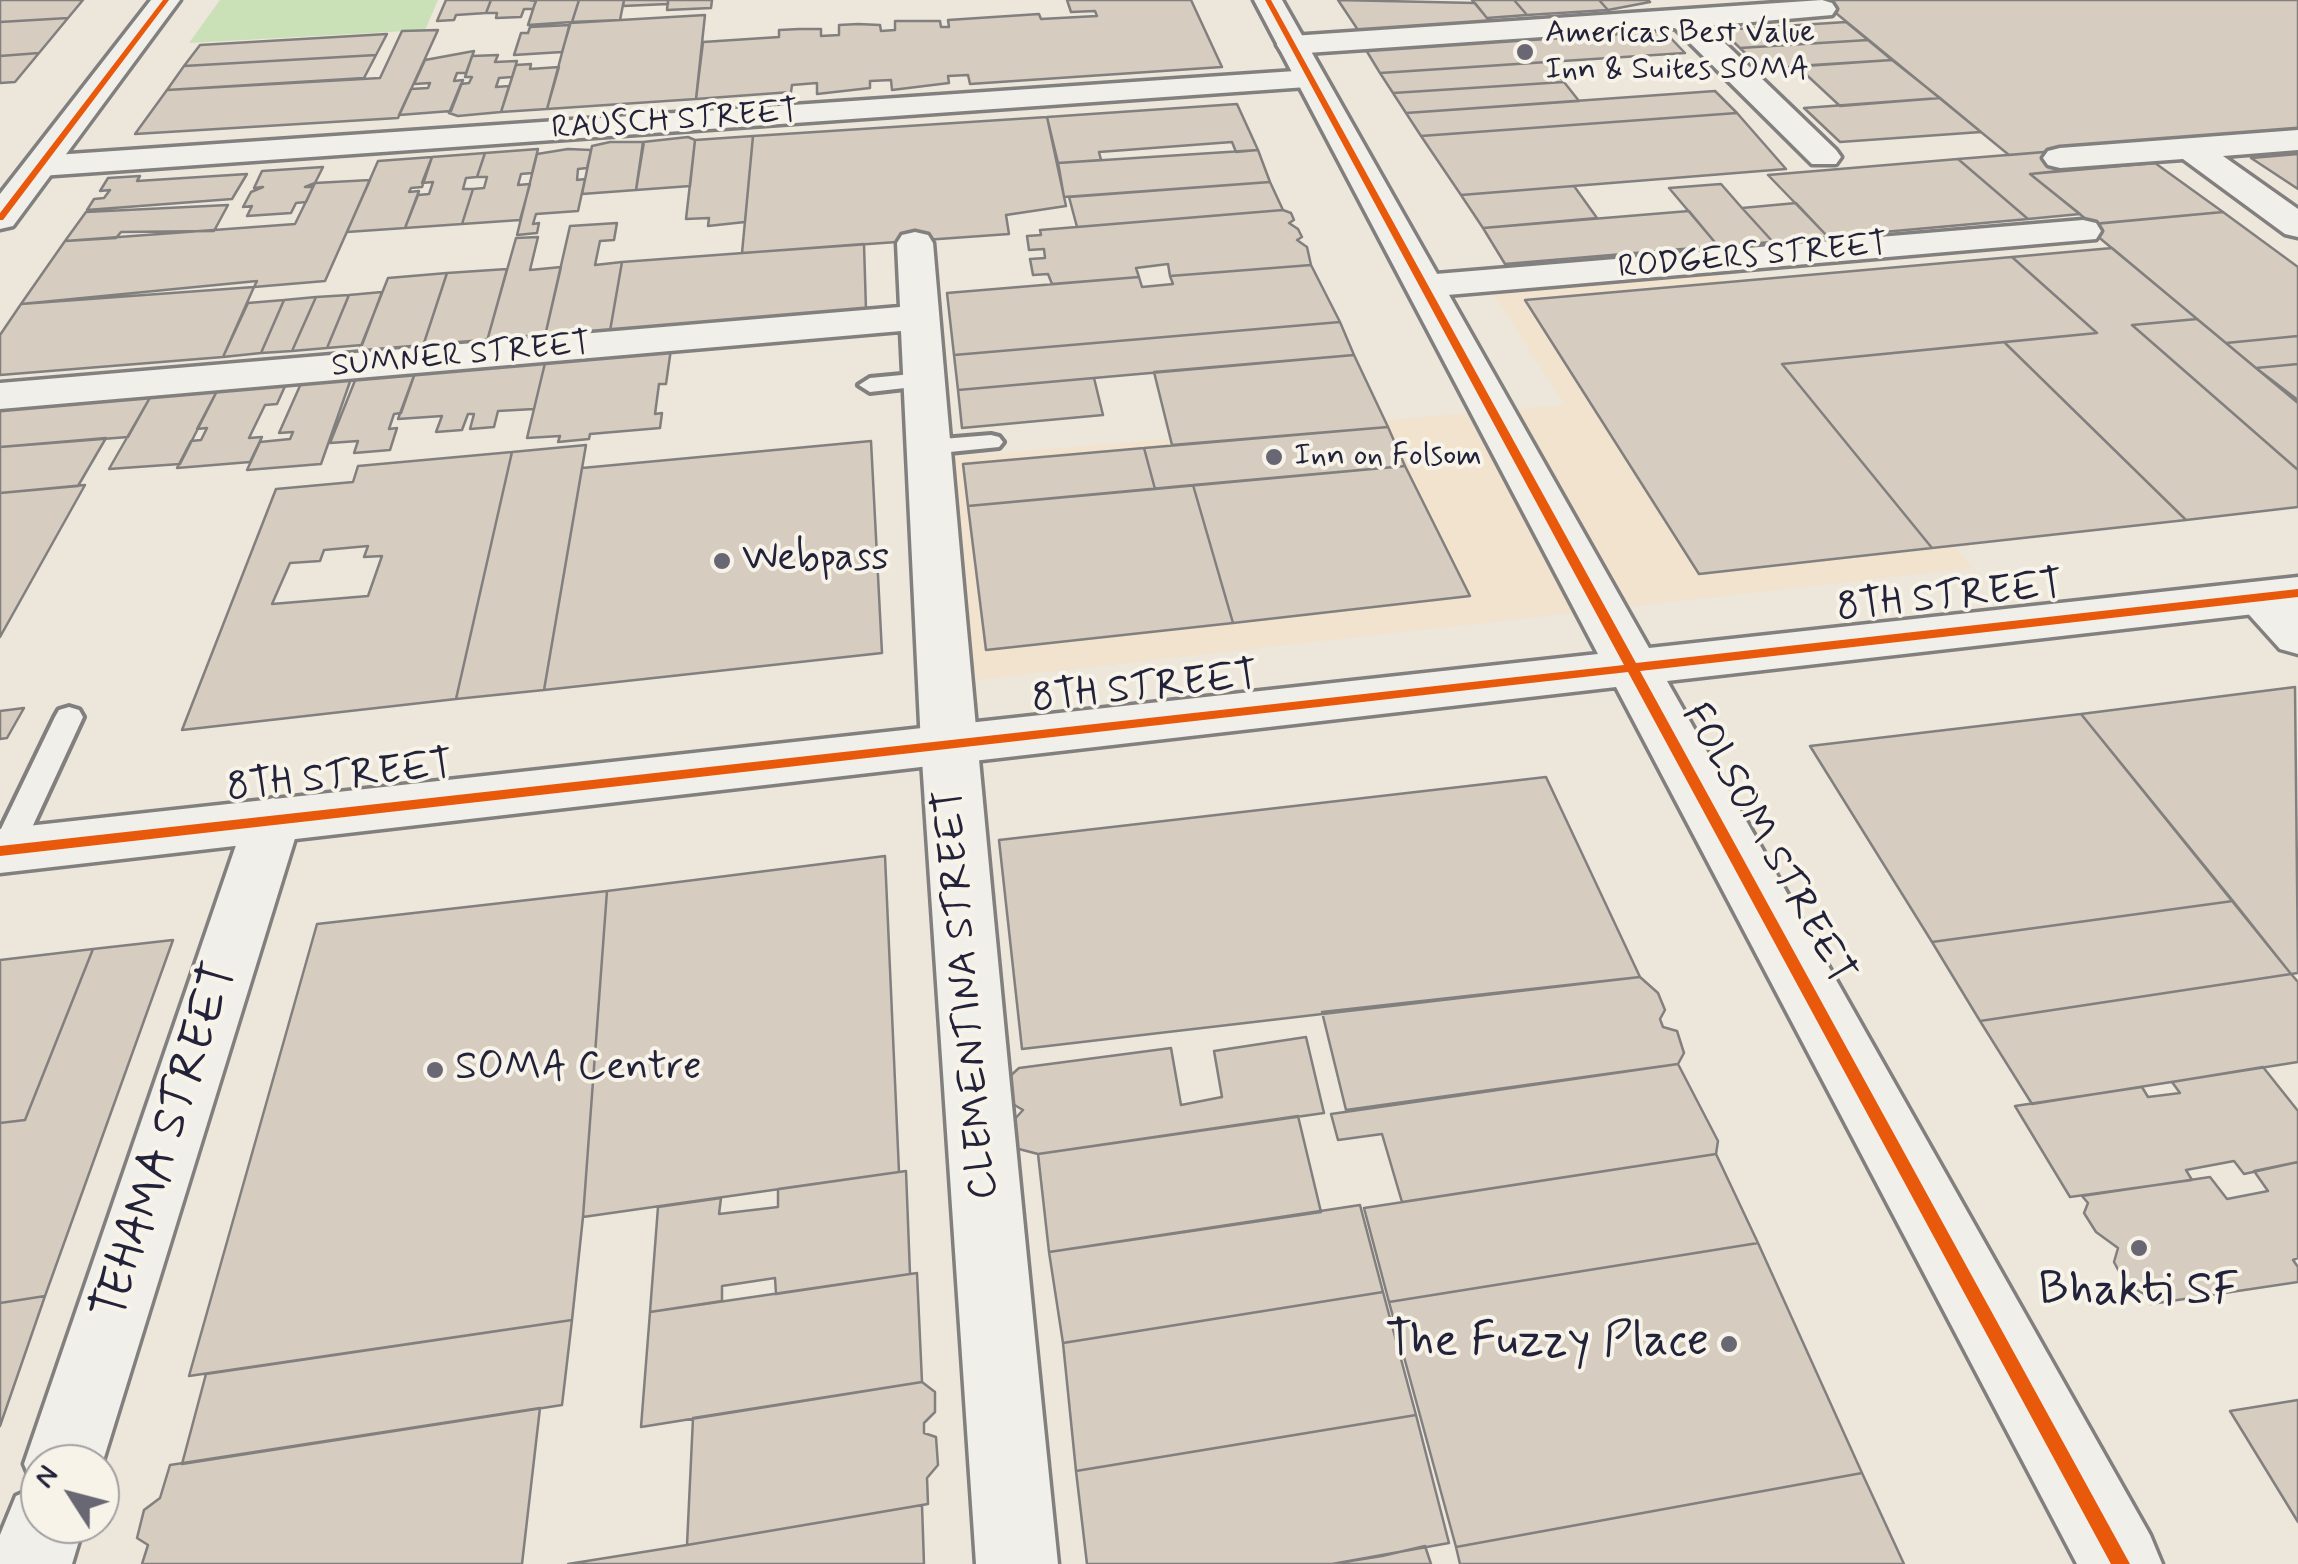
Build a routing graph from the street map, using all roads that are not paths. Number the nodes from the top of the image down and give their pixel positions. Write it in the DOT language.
graph roads {
  1 [pos="166,0"];
  2 [pos="1268,0"];
  3 [pos="1822,9"];
  4 [pos="1683,18"];
  5 [pos="1301,62"];
  6 [pos="2298,140"];
  7 [pos="2190,148"];
  8 [pos="1824,157"];
  9 [pos="2060,158"];
  10 [pos="40,166"];
  11 [pos="0,218"];
  12 [pos="2298,226"];
  13 [pos="2082,232"];
  14 [pos="915,243"];
  15 [pos="1424,286"];
  16 [pos="922,317"];
  17 [pos="924,380"];
  18 [pos="870,385"];
  19 [pos="0,396"];
  20 [pos="992,442"];
  21 [pos="930,447"];
  22 [pos="2278,596"];
  23 [pos="2298,637"];
  24 [pos="1633,668"];
  25 [pos="69,717"];
  26 [pos="948,745"];
  27 [pos="273,819"];
  28 [pos="3,851"];
  29 [pos="70,1444"];
  30 [pos="1017,1564"];
  31 [pos="2121,1564"];
  1 -- 10 [label="street"];
  2 -- 5 [label="street, FOLSOM STREET"];
  3 -- 4 [label="street, RAUSCH STREET"];
  4 -- 5 [label="street, RAUSCH STREET"];
  4 -- 8 [label="street"];
  5 -- 10 [label="street, RAUSCH STREET"];
  5 -- 15 [label="street, FOLSOM STREET"];
  6 -- 7 [label="street"];
  7 -- 9 [label="street"];
  7 -- 12 [label="street"];
  10 -- 11 [label="street"];
  13 -- 15 [label="street, RODGERS STREET"];
  14 -- 16 [label="street, CLEMENTINA STREET"];
  15 -- 24 [label="street, FOLSOM STREET"];
  16 -- 17 [label="street, CLEMENTINA STREET"];
  16 -- 19 [label="street, SUMNER STREET"];
  17 -- 18 [label="lane"];
  17 -- 21 [label="street, CLEMENTINA STREET"];
  20 -- 21 [label="lane"];
  21 -- 26 [label="street, CLEMENTINA STREET"];
  22 -- 23 [label="street"];
  22 -- 24 [label="street, 8TH STREET"];
  24 -- 26 [label="street, 8TH STREET"];
  24 -- 31 [label="street, FOLSOM STREET"];
  25 -- 28 [label="lane"];
  26 -- 27 [label="street, 8TH STREET"];
  26 -- 30 [label="street, CLEMENTINA STREET"];
  27 -- 28 [label="street, 8TH STREET"];
  27 -- 29 [label="street, TEHAMA STREET"];
}
